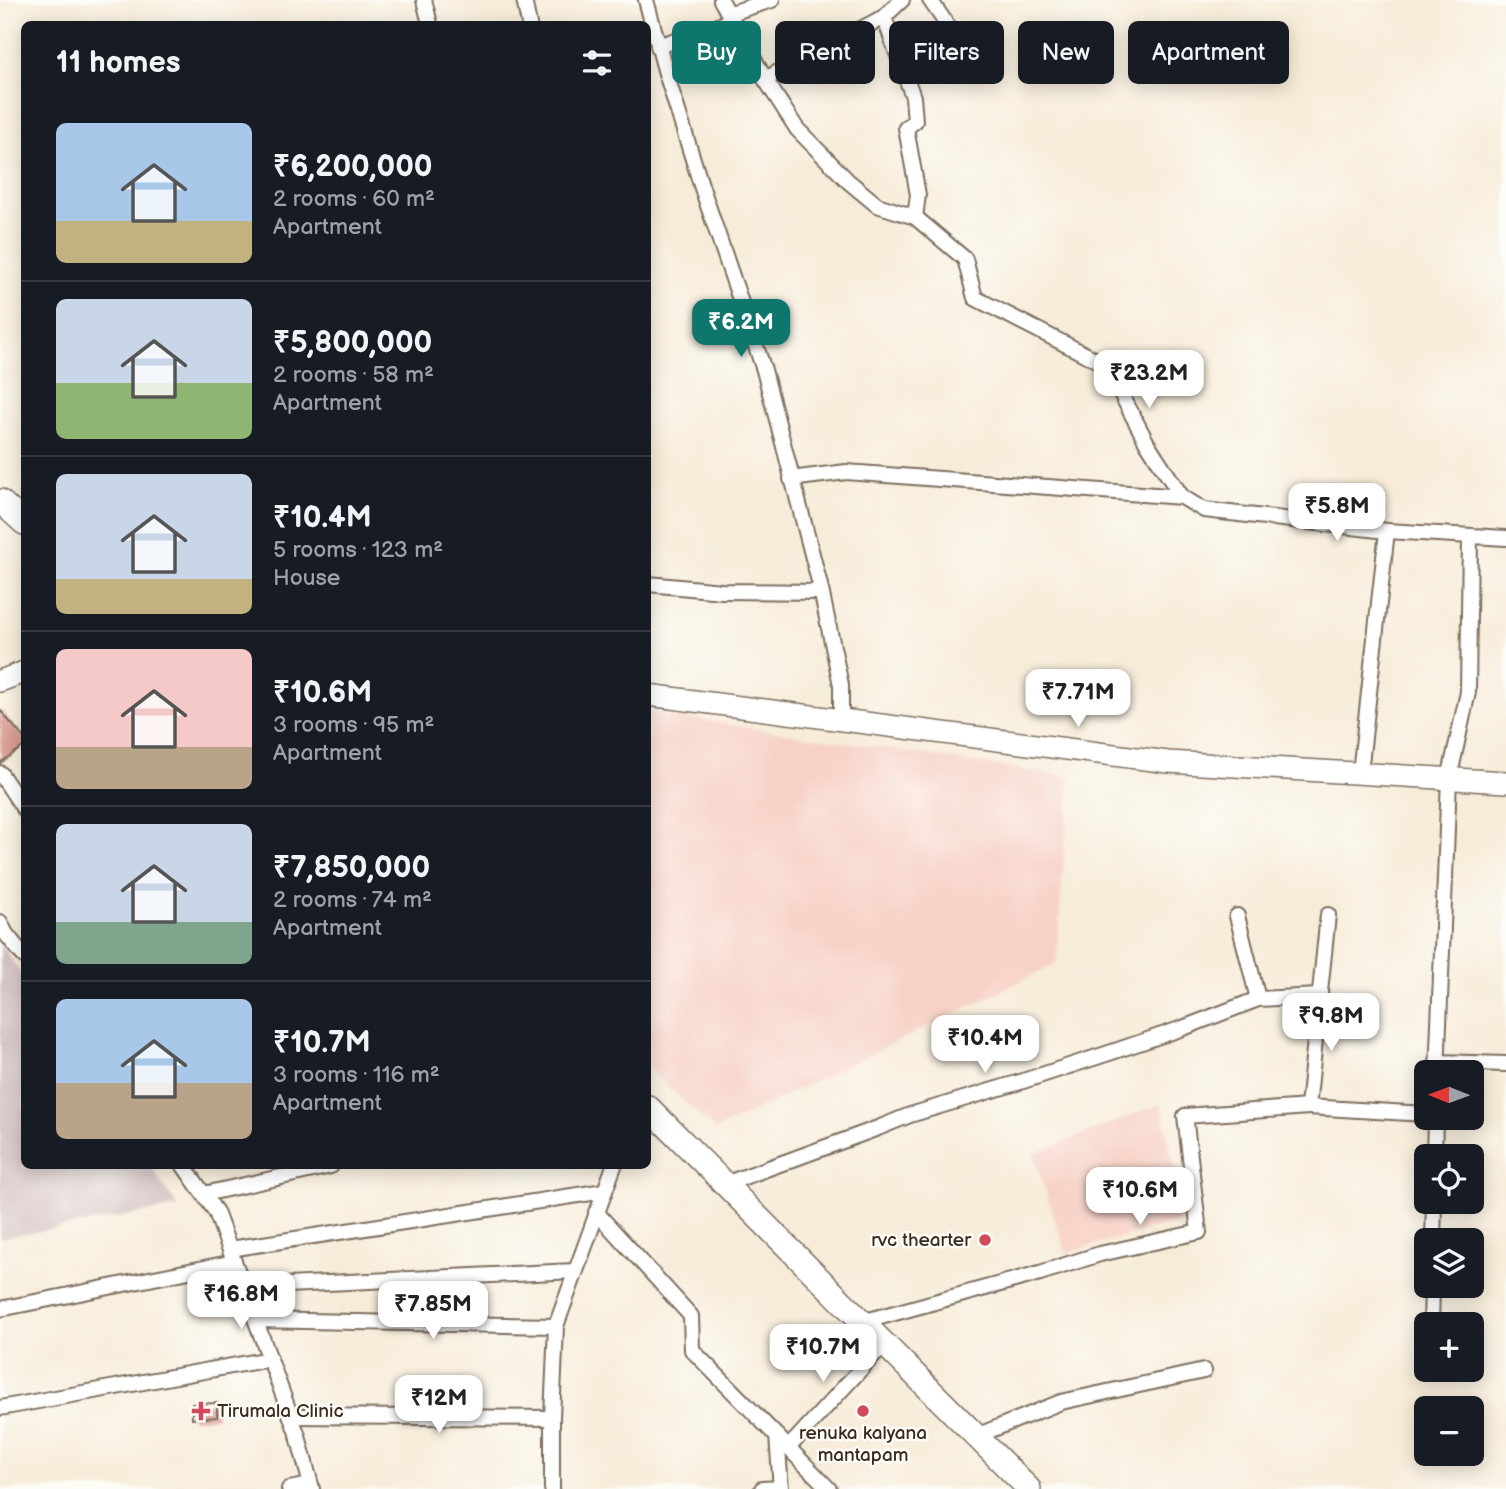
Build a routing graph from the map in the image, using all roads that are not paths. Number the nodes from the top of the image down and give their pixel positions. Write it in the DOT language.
graph roads {
  1 [pos="424,0"];
  2 [pos="524,0"];
  3 [pos="646,0"];
  4 [pos="721,0"];
  5 [pos="772,0"];
  6 [pos="902,0"];
  7 [pos="930,0"];
  8 [pos="884,17"];
  9 [pos="730,18"];
  10 [pos="429,21"];
  11 [pos="528,21"];
  12 [pos="944,21"];
  13 [pos="658,46"];
  14 [pos="765,79"];
  15 [pos="915,217"];
  16 [pos="791,479"];
  17 [pos="1182,497"];
  18 [pos="0,500"];
  19 [pos="21,520"];
  20 [pos="1387,531"];
  21 [pos="1470,536"];
  22 [pos="1506,538"];
  23 [pos="651,584"];
  24 [pos="821,592"];
  25 [pos="21,673"];
  26 [pos="0,681"];
  27 [pos="651,695"];
  28 [pos="841,720"];
  29 [pos="0,773"];
  30 [pos="1360,773"];
  31 [pos="1449,779"];
  32 [pos="1506,782"];
  33 [pos="21,804"];
  34 [pos="1328,915"];
  35 [pos="1237,916"];
  36 [pos="0,922"];
  37 [pos="21,952"];
  38 [pos="1320,996"];
  39 [pos="1258,999"];
  40 [pos="1437,1060"];
  41 [pos="1506,1064"];
  42 [pos="1484,1065"];
  43 [pos="1308,1107"];
  44 [pos="651,1110"];
  45 [pos="1414,1113"];
  46 [pos="186,1169"];
  47 [pos="317,1169"];
  48 [pos="613,1169"];
  49 [pos="725,1184"];
  50 [pos="604,1191"];
  51 [pos="204,1194"];
  52 [pos="596,1212"];
  53 [pos="232,1256"];
  54 [pos="575,1272"];
  55 [pos="244,1287"];
  56 [pos="0,1309"];
  57 [pos="256,1320"];
  58 [pos="862,1322"];
  59 [pos="555,1326"];
  60 [pos="884,1344"];
  61 [pos="270,1359"];
  62 [pos="1204,1371"];
  63 [pos="0,1408"];
  64 [pos="290,1416"];
  65 [pos="552,1418"];
  66 [pos="777,1436"];
  67 [pos="976,1436"];
  68 [pos="788,1448"];
  69 [pos="312,1487"];
  70 [pos="289,1489"];
  71 [pos="552,1489"];
  72 [pos="762,1489"];
  73 [pos="781,1489"];
  74 [pos="829,1489"];
  75 [pos="1029,1489"];
  1 -- 10 [label="street"];
  2 -- 11 [label="street"];
  3 -- 13 [label="street"];
  4 -- 9 [label="street"];
  5 -- 9 [label="street"];
  6 -- 8 [label="street"];
  7 -- 12 [label="street"];
  8 -- 14 [label="street"];
  8 -- 15 [label="street"];
  9 -- 13 [label="street"];
  9 -- 14 [label="street"];
  13 -- 16 [label="street"];
  14 -- 15 [label="street"];
  15 -- 17 [label="street"];
  16 -- 17 [label="street"];
  16 -- 24 [label="street"];
  17 -- 20 [label="street"];
  18 -- 19 [label="main road"];
  20 -- 21 [label="street"];
  20 -- 30 [label="street"];
  21 -- 22 [label="street"];
  21 -- 31 [label="street"];
  23 -- 24 [label="street"];
  24 -- 28 [label="street"];
  25 -- 26 [label="street"];
  27 -- 28 [label="street"];
  28 -- 30 [label="street"];
  29 -- 33 [label="street"];
  30 -- 31 [label="street"];
  31 -- 32 [label="street"];
  31 -- 40 [label="street"];
  34 -- 38 [label="street"];
  35 -- 39 [label="street"];
  36 -- 37 [label="street"];
  38 -- 39 [label="street"];
  38 -- 43 [label="street"];
  39 -- 49 [label="street"];
  41 -- 42 [label="street"];
  43 -- 45 [label="street"];
  43 -- 58 [label="street"];
  44 -- 49 [label="main road"];
  46 -- 51 [label="street"];
  47 -- 51 [label="street"];
  48 -- 50 [label="street"];
  49 -- 58 [label="main road"];
  50 -- 52 [label="street"];
  50 -- 53 [label="street"];
  51 -- 53 [label="street"];
  52 -- 54 [label="street"];
  52 -- 66 [label="street"];
  53 -- 55 [label="street"];
  53 -- 56 [label="street"];
  54 -- 55 [label="street"];
  54 -- 59 [label="street"];
  55 -- 57 [label="street"];
  57 -- 59 [label="street"];
  57 -- 61 [label="street"];
  58 -- 60 [label="main road"];
  59 -- 65 [label="street"];
  60 -- 67 [label="main road"];
  60 -- 68 [label="street"];
  61 -- 63 [label="street"];
  61 -- 64 [label="street"];
  62 -- 67 [label="street"];
  64 -- 65 [label="street"];
  64 -- 69 [label="street"];
  65 -- 71 [label="street"];
  66 -- 68 [label="street"];
  66 -- 73 [label="street"];
  67 -- 75 [label="main road"];
  68 -- 74 [label="street"];
  69 -- 70 [label="street"];
  72 -- 73 [label="street"];
}
